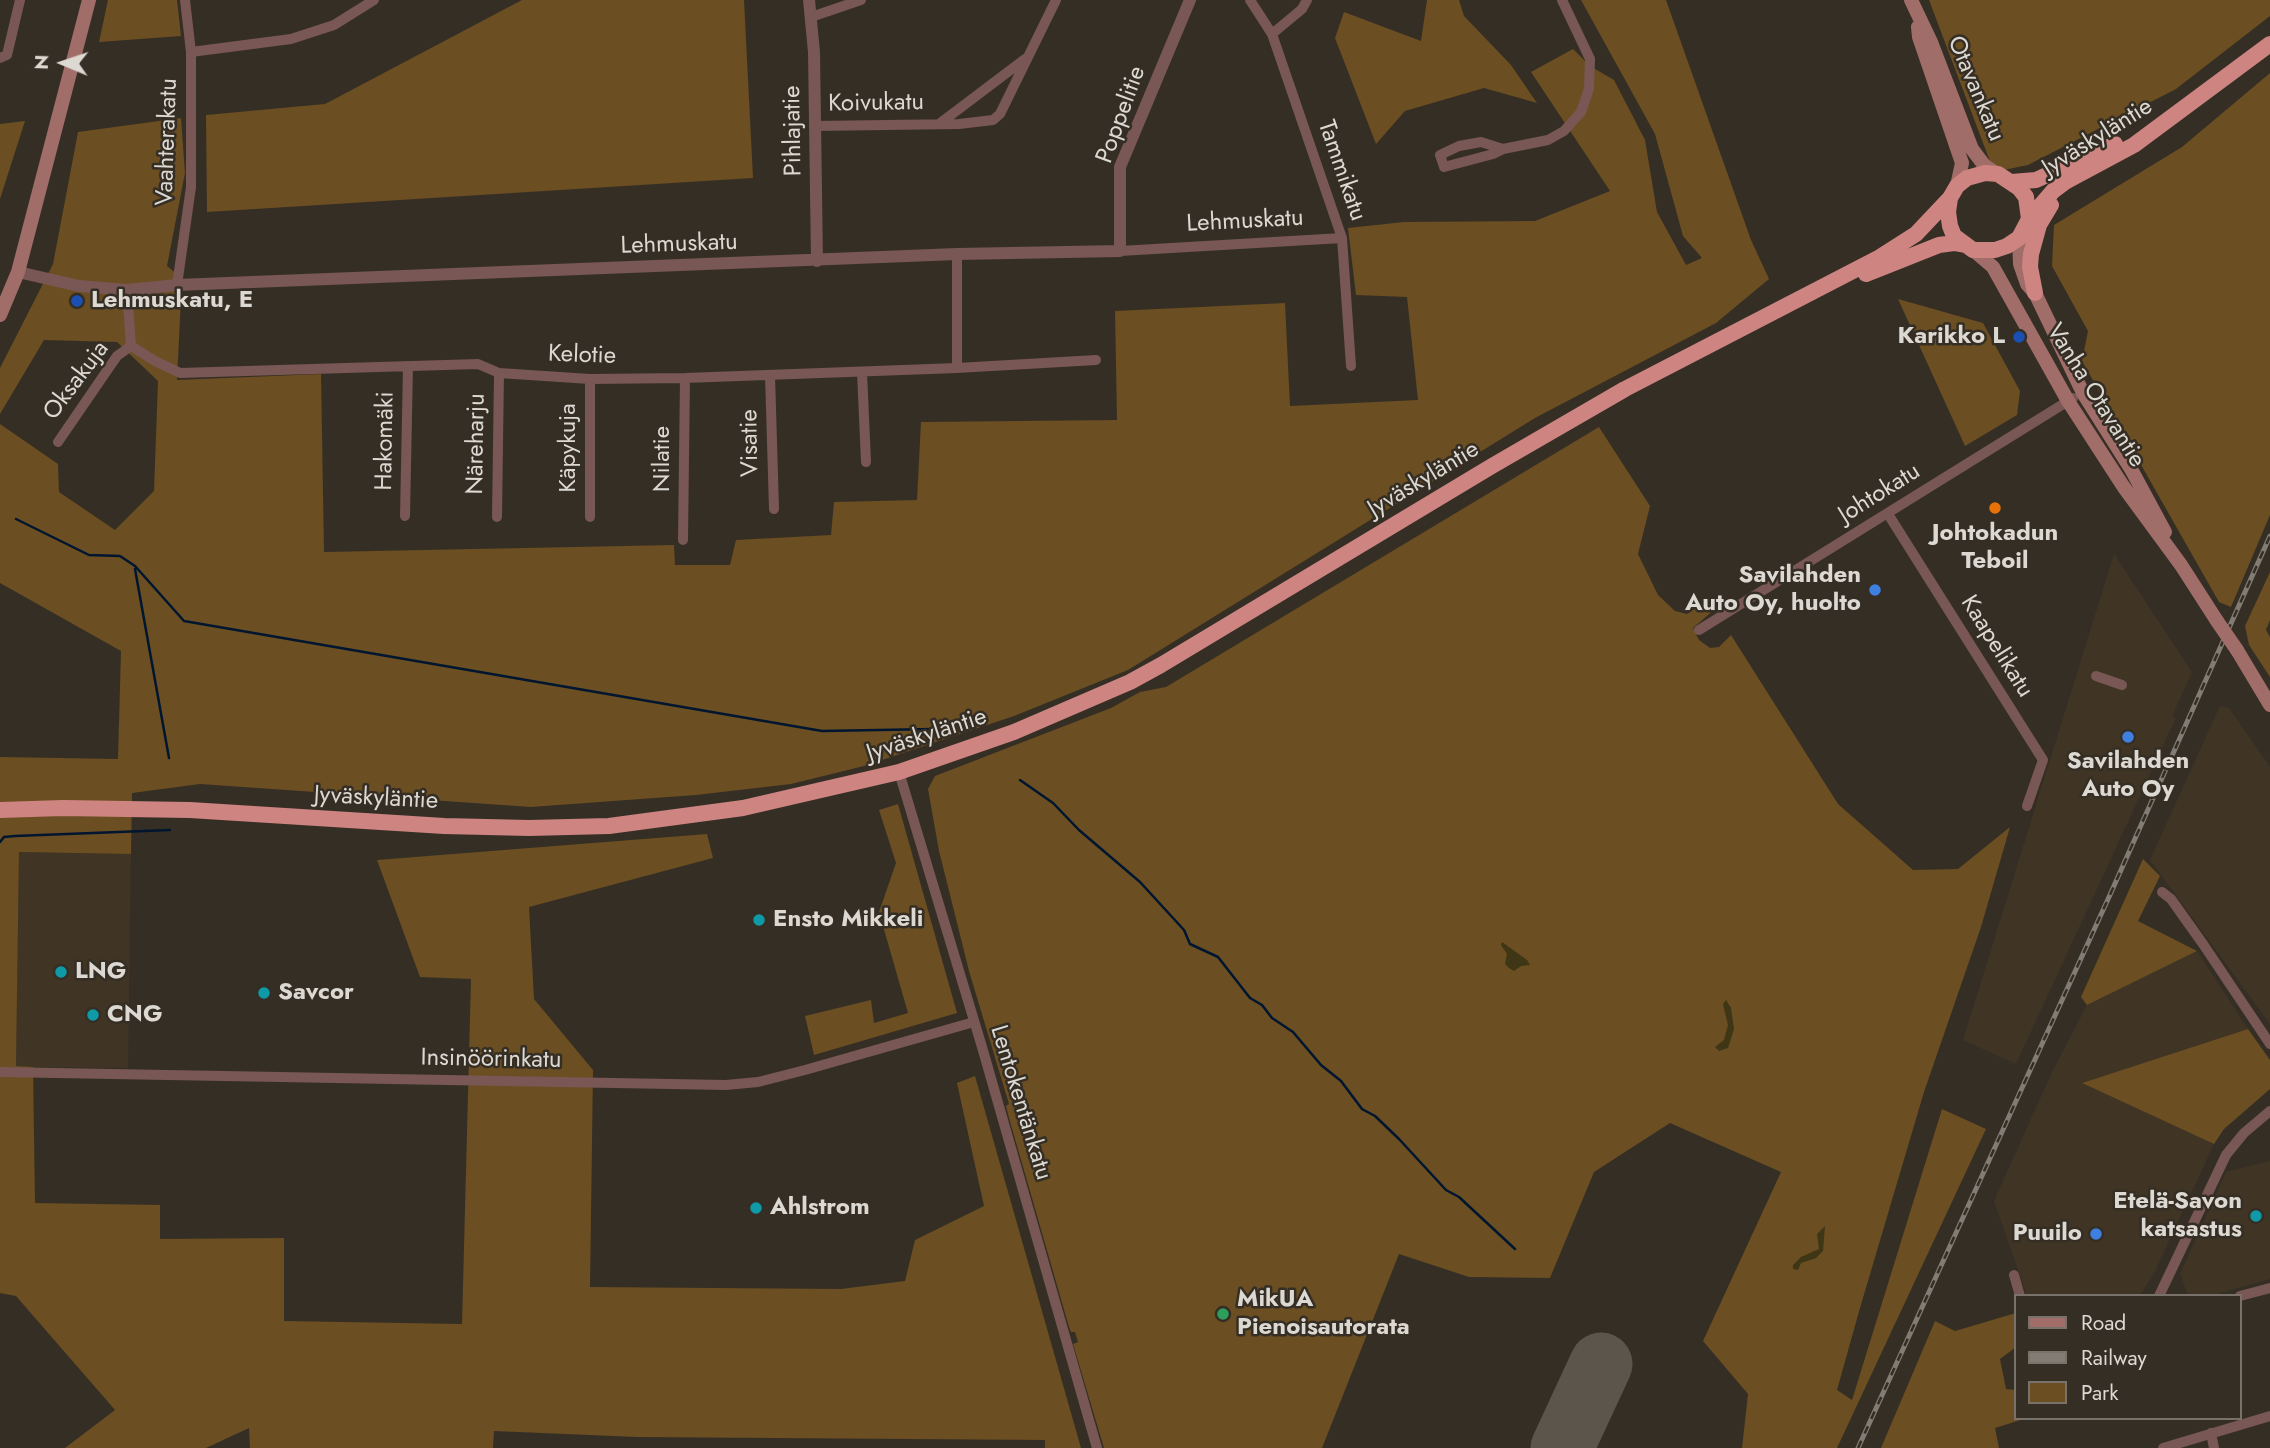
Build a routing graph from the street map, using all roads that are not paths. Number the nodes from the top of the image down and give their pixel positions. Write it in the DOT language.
graph roads {
  1 [pos="20,0"];
  2 [pos="89,0"];
  3 [pos="185,0"];
  4 [pos="374,0"];
  5 [pos="809,0"];
  6 [pos="861,0"];
  7 [pos="1056,0"];
  8 [pos="1190,0"];
  9 [pos="1250,0"];
  10 [pos="1307,0"];
  11 [pos="1562,0"];
  12 [pos="1911,0"];
  13 [pos="1916,15"];
  14 [pos="811,17"];
  15 [pos="1272,34"];
  16 [pos="2270,44"];
  17 [pos="191,52"];
  18 [pos="0,58"];
  19 [pos="1026,58"];
  20 [pos="2197,100"];
  21 [pos="939,124"];
  22 [pos="814,126"];
  23 [pos="1503,149"];
  24 [pos="2078,176"];
  25 [pos="2005,178"];
  26 [pos="1954,192"];
  27 [pos="2029,219"];
  28 [pos="1342,238"];
  29 [pos="2019,238"];
  30 [pos="1969,248"];
  31 [pos="1119,251"];
  32 [pos="957,254"];
  33 [pos="817,261"];
  34 [pos="18,272"];
  35 [pos="177,285"];
  36 [pos="127,290"];
  37 [pos="2035,293"];
  38 [pos="0,315"];
  39 [pos="1764,318"];
  40 [pos="131,346"];
  41 [pos="1096,360"];
  42 [pos="408,366"];
  43 [pos="1351,366"];
  44 [pos="957,368"];
  45 [pos="862,372"];
  46 [pos="499,373"];
  47 [pos="770,375"];
  48 [pos="685,378"];
  49 [pos="590,379"];
  50 [pos="2083,393"];
  51 [pos="2068,401"];
  52 [pos="58,442"];
  53 [pos="866,463"];
  54 [pos="774,509"];
  55 [pos="1888,514"];
  56 [pos="405,516"];
  57 [pos="497,517"];
  58 [pos="590,517"];
  59 [pos="684,540"];
  60 [pos="2180,565"];
  61 [pos="1699,630"];
  62 [pos="2096,676"];
  63 [pos="2122,685"];
  64 [pos="2270,705"];
  65 [pos="899,772"];
  66 [pos="2028,806"];
  67 [pos="0,810"];
  68 [pos="2162,892"];
  69 [pos="974,1022"];
  70 [pos="2270,1044"];
  71 [pos="0,1072"];
  72 [pos="2270,1111"];
  73 [pos="2014,1275"];
  74 [pos="2270,1288"];
  75 [pos="2019,1294"];
  76 [pos="2161,1294"];
  77 [pos="2242,1295"];
  78 [pos="2270,1416"];
  79 [pos="2211,1433"];
  80 [pos="1097,1448"];
  81 [pos="2163,1448"];
  82 [pos="2214,1448"];
  1 -- 18 [label="street"];
  2 -- 34 [label="main road"];
  3 -- 17 [label="street, Vaahterakatu"];
  4 -- 17 [label="street"];
  5 -- 14 [label="street, Pihlajatie"];
  6 -- 14 [label="street"];
  7 -- 19 [label="street, Koivukatu"];
  8 -- 31 [label="street, Poppelitie"];
  9 -- 15 [label="street, Tammikatu"];
  10 -- 15 [label="street"];
  11 -- 23 [label="street"];
  12 -- 13 [label="main road, Otavankatu"];
  13 -- 25 [label="main road, Otavankatu"];
  13 -- 26 [label="main road, Otavankatu"];
  14 -- 22 [label="street, Pihlajatie"];
  15 -- 28 [label="street, Tammikatu"];
  16 -- 20 [label="highway, Jyväskyläntie"];
  17 -- 35 [label="street, Vaahterakatu"];
  19 -- 21 [label="street, Koivukatu"];
  19 -- 21 [label="street, Koivukatu"];
  20 -- 24 [label="highway, Jyväskyläntie"];
  20 -- 25 [label="highway, Jyväskyläntie"];
  21 -- 22 [label="street, Koivukatu"];
  22 -- 33 [label="street, Pihlajatie"];
  23 -- 23 [label="street"];
  24 -- 27 [label="highway, Jyväskyläntie"];
  24 -- 37 [label="highway"];
  25 -- 26 [label="highway"];
  25 -- 27 [label="highway"];
  26 -- 30 [label="highway"];
  26 -- 39 [label="highway, Jyväskyläntie"];
  27 -- 29 [label="highway"];
  28 -- 31 [label="street, Lehmuskatu"];
  28 -- 43 [label="street, Tammikatu"];
  29 -- 30 [label="highway"];
  29 -- 37 [label="main road, Vanha Otavantie"];
  30 -- 39 [label="highway, Jyväskyläntie"];
  30 -- 51 [label="main road, Vanha Otavantie"];
  31 -- 32 [label="street, Lehmuskatu"];
  32 -- 33 [label="street, Lehmuskatu"];
  32 -- 44 [label="street"];
  33 -- 35 [label="street, Lehmuskatu"];
  34 -- 36 [label="street, Lehmuskatu"];
  34 -- 38 [label="main road"];
  35 -- 36 [label="street, Lehmuskatu"];
  36 -- 40 [label="street"];
  37 -- 50 [label="main road, Vanha Otavantie"];
  39 -- 65 [label="highway, Jyväskyläntie"];
  40 -- 42 [label="street, Kelotie"];
  40 -- 52 [label="street, Oksakuja"];
  41 -- 44 [label="street, Kelotie"];
  42 -- 46 [label="street, Kelotie"];
  42 -- 56 [label="street, Hakomäki"];
  44 -- 45 [label="street, Kelotie"];
  45 -- 47 [label="street, Kelotie"];
  45 -- 53 [label="street"];
  46 -- 49 [label="street, Kelotie"];
  46 -- 57 [label="street, Näreharju"];
  47 -- 48 [label="street, Kelotie"];
  47 -- 54 [label="street, Visatie"];
  48 -- 49 [label="street, Kelotie"];
  48 -- 59 [label="street, Nilatie"];
  49 -- 58 [label="street, Käpykuja"];
  50 -- 51 [label="street, Johtokatu"];
  50 -- 60 [label="main road, Vanha Otavantie"];
  51 -- 55 [label="street, Johtokatu"];
  51 -- 60 [label="main road, Vanha Otavantie"];
  55 -- 61 [label="street, Johtokatu"];
  55 -- 66 [label="street, Kaapelikatu"];
  60 -- 64 [label="main road, Vanha Otavantie, bridge"];
  62 -- 63 [label="street"];
  65 -- 67 [label="highway, Jyväskyläntie"];
  65 -- 69 [label="street, Lentokentänkatu"];
  68 -- 70 [label="street"];
  69 -- 71 [label="street, Insinöörinkatu"];
  69 -- 80 [label="street, Lentokentänkatu"];
  72 -- 76 [label="street"];
  73 -- 75 [label="street"];
  74 -- 77 [label="street"];
  78 -- 79 [label="street"];
  79 -- 81 [label="street"];
  79 -- 82 [label="street"];
}
